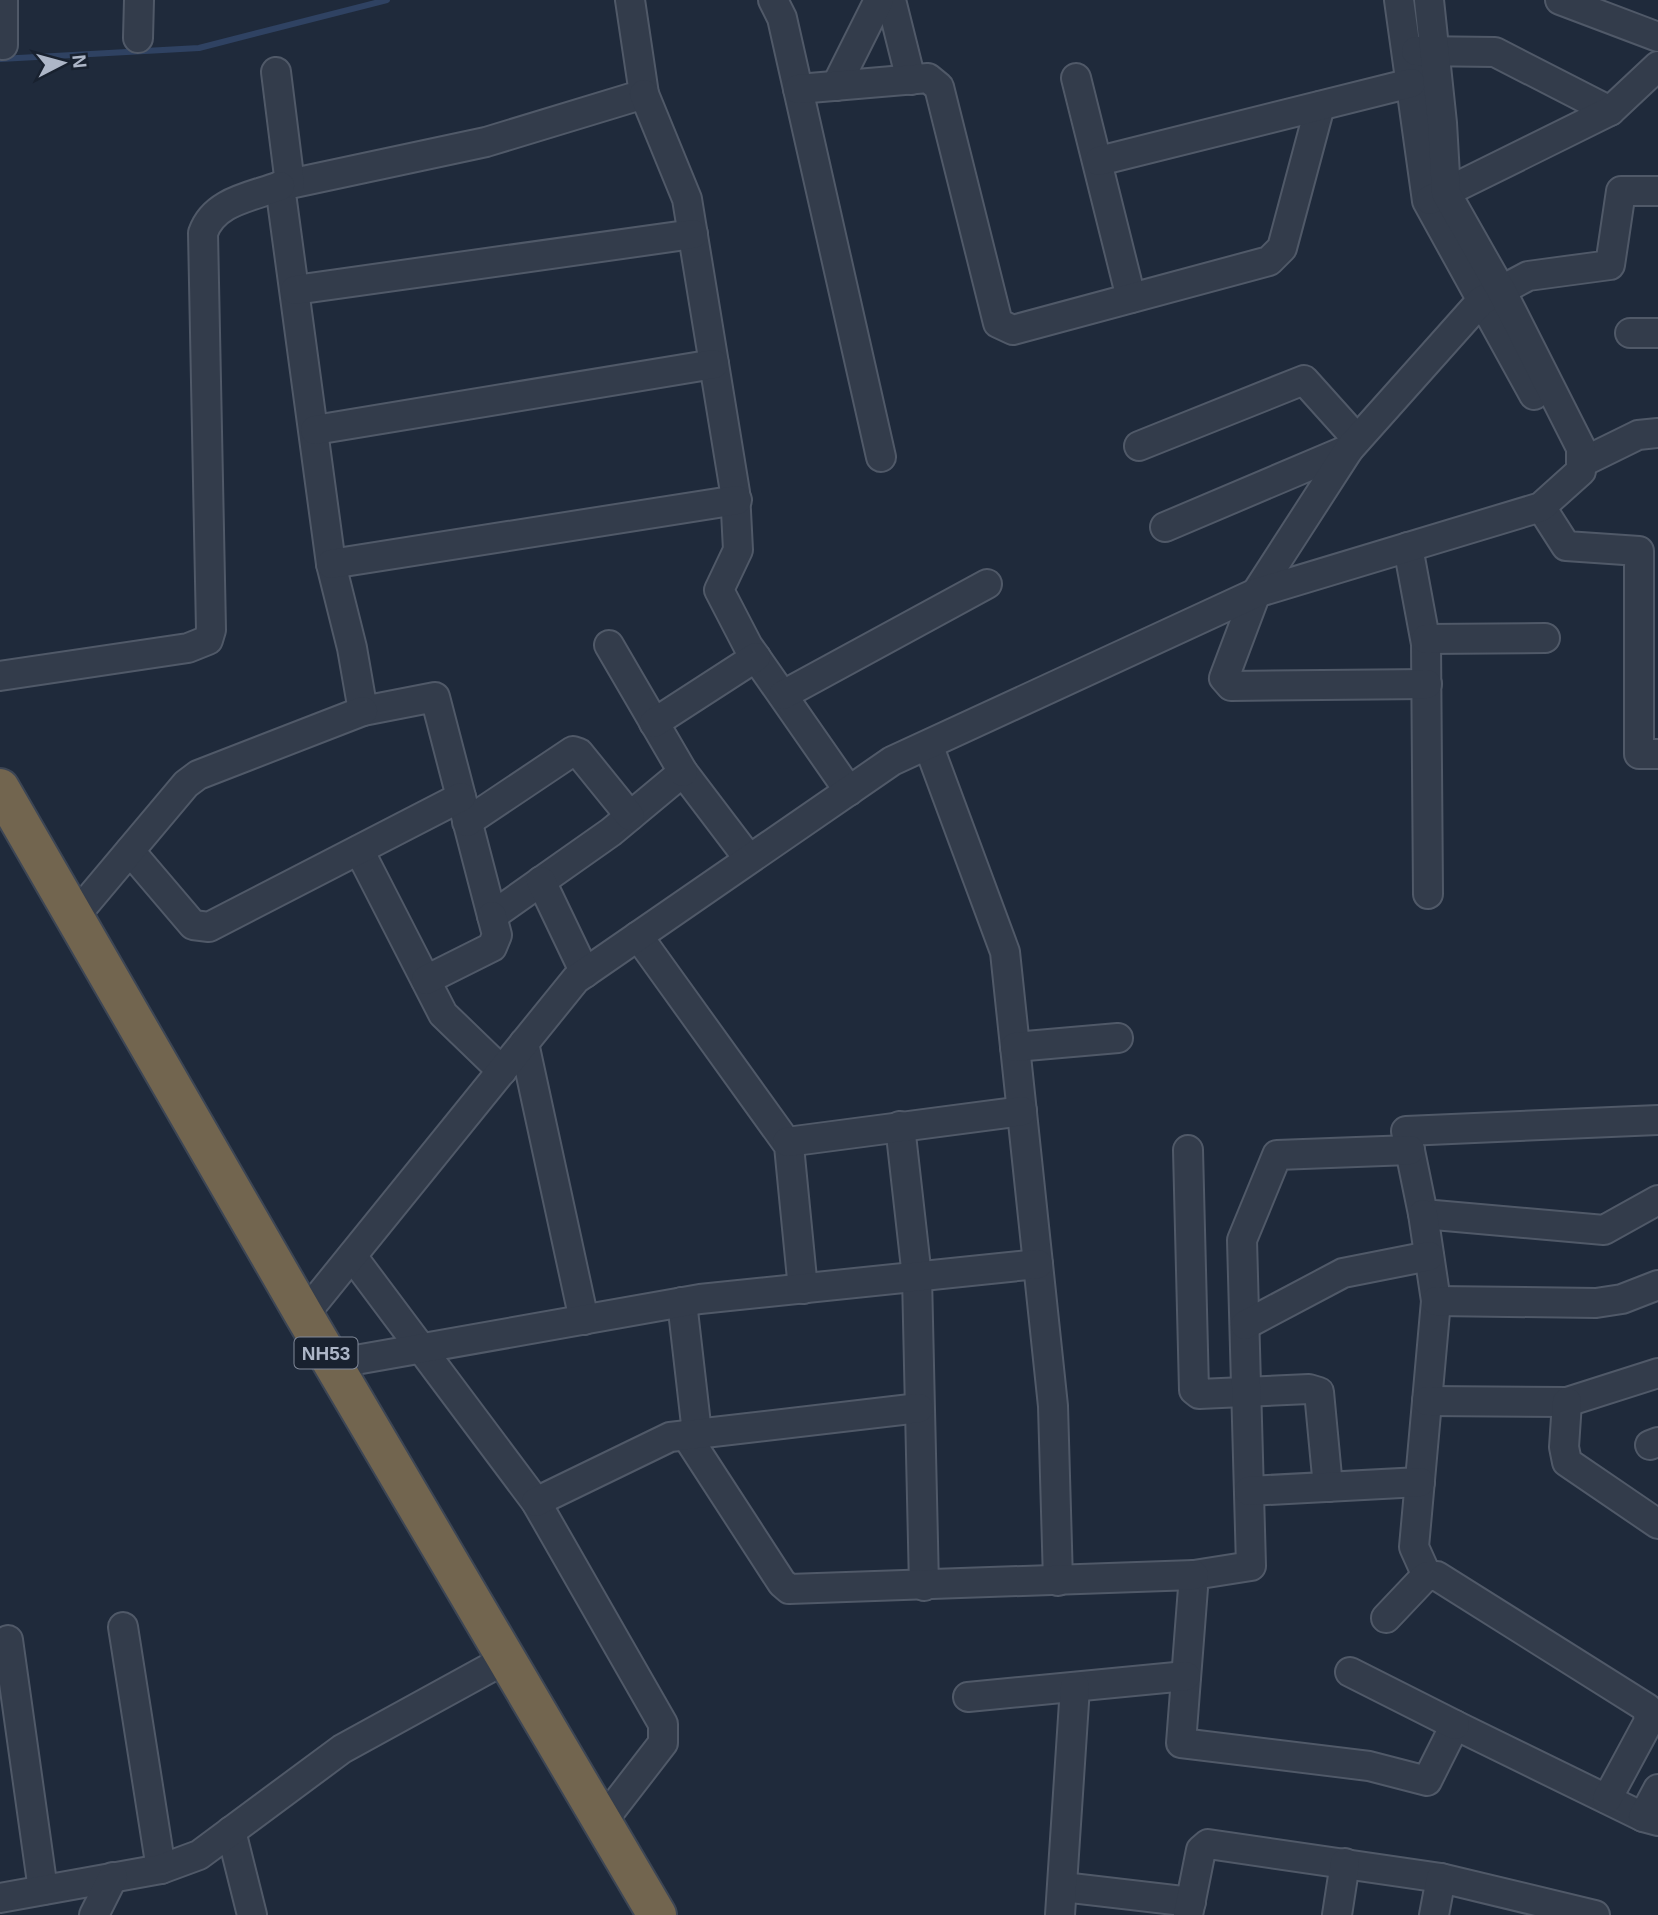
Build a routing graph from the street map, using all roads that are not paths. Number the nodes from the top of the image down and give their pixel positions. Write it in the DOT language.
graph roads {
  1 [pos="3,0"];
  2 [pos="139,0"];
  3 [pos="629,0"];
  4 [pos="773,0"];
  5 [pos="879,0"];
  6 [pos="891,0"];
  7 [pos="1399,0"];
  8 [pos="1429,0"];
  9 [pos="1560,0"];
  10 [pos="1658,37"];
  11 [pos="138,38"];
  12 [pos="3,45"];
  13 [pos="1435,50"];
  14 [pos="1406,51"];
  15 [pos="1658,66"];
  16 [pos="276,72"];
  17 [pos="1076,78"];
  18 [pos="911,80"];
  19 [pos="1411,83"];
  20 [pos="836,86"];
  21 [pos="798,89"];
  22 [pos="644,94"];
  23 [pos="1320,106"];
  24 [pos="1610,111"];
  25 [pos="1429,124"];
  26 [pos="1099,161"];
  27 [pos="285,185"];
  28 [pos="1658,191"];
  29 [pos="1445,213"];
  30 [pos="693,234"];
  31 [pos="295,290"];
  32 [pos="1491,295"];
  33 [pos="1132,299"];
  34 [pos="1630,333"];
  35 [pos="1658,333"];
  36 [pos="714,364"];
  37 [pos="315,430"];
  38 [pos="1658,433"];
  39 [pos="1353,444"];
  40 [pos="1139,446"];
  41 [pos="881,457"];
  42 [pos="1581,467"];
  43 [pos="737,500"];
  44 [pos="1541,507"];
  45 [pos="1165,527"];
  46 [pos="1408,547"];
  47 [pos="1648,550"];
  48 [pos="331,564"];
  49 [pos="987,584"];
  50 [pos="1256,593"];
  51 [pos="1545,638"];
  52 [pos="1426,639"];
  53 [pos="609,645"];
  54 [pos="756,657"];
  55 [pos="0,676"];
  56 [pos="1427,684"];
  57 [pos="783,695"];
  58 [pos="361,701"];
  59 [pos="654,723"];
  60 [pos="929,747"];
  61 [pos="1658,754"];
  62 [pos="682,772"];
  63 [pos="0,788"];
  64 [pos="849,791"];
  65 [pos="464,810"];
  66 [pos="630,816"];
  67 [pos="359,850"];
  68 [pos="130,851"];
  69 [pos="749,859"];
  70 [pos="541,881"];
  71 [pos="1428,894"];
  72 [pos="75,916"];
  73 [pos="492,916"];
  74 [pos="638,936"];
  75 [pos="584,973"];
  76 [pos="426,980"];
  77 [pos="1118,1038"];
  78 [pos="524,1043"];
  79 [pos="1015,1047"];
  80 [pos="502,1071"];
  81 [pos="1022,1111"];
  82 [pos="1658,1120"];
  83 [pos="900,1126"];
  84 [pos="787,1142"];
  85 [pos="1188,1150"];
  86 [pos="1410,1150"];
  87 [pos="1658,1200"];
  88 [pos="1423,1214"];
  89 [pos="352,1256"];
  90 [pos="1429,1256"];
  91 [pos="1038,1264"];
  92 [pos="917,1277"];
  93 [pos="1658,1285"];
  94 [pos="803,1289"];
  95 [pos="1436,1301"];
  96 [pos="682,1302"];
  97 [pos="304,1315"];
  98 [pos="584,1320"];
  99 [pos="1245,1325"];
  100 [pos="419,1349"];
  101 [pos="333,1364"];
  102 [pos="1658,1373"];
  103 [pos="1247,1394"];
  104 [pos="1427,1401"];
  105 [pos="1567,1402"];
  106 [pos="919,1408"];
  107 [pos="691,1434"];
  108 [pos="1420,1482"];
  109 [pos="1328,1487"];
  110 [pos="1249,1491"];
  111 [pos="536,1502"];
  112 [pos="1658,1524"];
  113 [pos="1194,1575"];
  114 [pos="1427,1576"];
  115 [pos="1058,1581"];
  116 [pos="923,1586"];
  117 [pos="1386,1618"];
  118 [pos="122,1627"];
  119 [pos="8,1640"];
  120 [pos="506,1659"];
  121 [pos="1350,1672"];
  122 [pos="1186,1676"];
  123 [pos="1075,1687"];
  124 [pos="968,1697"];
  125 [pos="1455,1725"];
  126 [pos="1658,1789"];
  127 [pos="1607,1799"];
  128 [pos="1651,1819"];
  129 [pos="602,1822"];
  130 [pos="231,1831"];
  131 [pos="1346,1863"];
  132 [pos="161,1868"];
  133 [pos="113,1877"];
  134 [pos="1441,1878"];
  135 [pos="1063,1887"];
  136 [pos="43,1890"];
  137 [pos="0,1898"];
  138 [pos="1189,1909"];
  139 [pos="1588,1914"];
  140 [pos="94,1915"];
  141 [pos="252,1915"];
  142 [pos="657,1915"];
  143 [pos="1060,1915"];
  144 [pos="1337,1915"];
  145 [pos="1434,1915"];
  1 -- 12 [label="street"];
  2 -- 11 [label="street"];
  3 -- 22 [label="street"];
  4 -- 21 [label="street"];
  5 -- 20 [label="street"];
  6 -- 18 [label="street"];
  7 -- 14 [label="street"];
  8 -- 13 [label="street"];
  9 -- 10 [label="street"];
  13 -- 14 [label="street"];
  13 -- 24 [label="street"];
  13 -- 25 [label="street"];
  14 -- 19 [label="street"];
  15 -- 24 [label="street"];
  16 -- 27 [label="street"];
  17 -- 26 [label="street"];
  18 -- 20 [label="street"];
  18 -- 33 [label="street"];
  19 -- 23 [label="street"];
  19 -- 25 [label="street"];
  20 -- 21 [label="street"];
  21 -- 41 [label="street"];
  22 -- 27 [label="street"];
  22 -- 30 [label="street"];
  23 -- 26 [label="street"];
  23 -- 33 [label="street"];
  24 -- 29 [label="street"];
  25 -- 29 [label="street"];
  26 -- 33 [label="street"];
  27 -- 31 [label="street"];
  27 -- 55 [label="street"];
  28 -- 32 [label="street"];
  29 -- 32 [label="street"];
  30 -- 31 [label="street"];
  30 -- 36 [label="street"];
  31 -- 37 [label="street"];
  32 -- 39 [label="street"];
  32 -- 42 [label="street"];
  34 -- 35 [label="street"];
  36 -- 37 [label="street"];
  36 -- 43 [label="street"];
  37 -- 48 [label="street"];
  38 -- 42 [label="street"];
  39 -- 40 [label="street"];
  39 -- 45 [label="street"];
  39 -- 50 [label="street"];
  42 -- 44 [label="street"];
  43 -- 48 [label="street"];
  43 -- 54 [label="street"];
  44 -- 46 [label="street"];
  44 -- 47 [label="street"];
  46 -- 50 [label="street"];
  46 -- 52 [label="street"];
  47 -- 61 [label="street"];
  48 -- 58 [label="street"];
  49 -- 57 [label="street"];
  50 -- 56 [label="street"];
  50 -- 60 [label="street"];
  51 -- 52 [label="street"];
  52 -- 56 [label="street"];
  53 -- 59 [label="street"];
  54 -- 57 [label="street"];
  54 -- 59 [label="street"];
  56 -- 71 [label="street"];
  57 -- 64 [label="street"];
  58 -- 65 [label="street"];
  58 -- 68 [label="street"];
  59 -- 62 [label="street"];
  60 -- 64 [label="street"];
  60 -- 79 [label="street"];
  62 -- 66 [label="street"];
  62 -- 69 [label="street"];
  63 -- 72 [label="highway, NH53"];
  64 -- 69 [label="street"];
  65 -- 66 [label="street"];
  65 -- 67 [label="street"];
  65 -- 73 [label="street"];
  66 -- 70 [label="street"];
  67 -- 68 [label="street"];
  67 -- 76 [label="street"];
  68 -- 72 [label="street"];
  69 -- 74 [label="street"];
  70 -- 73 [label="street"];
  70 -- 75 [label="street"];
  72 -- 97 [label="highway, NH53"];
  73 -- 76 [label="street"];
  74 -- 75 [label="street"];
  74 -- 84 [label="street"];
  75 -- 78 [label="street"];
  76 -- 80 [label="street"];
  77 -- 79 [label="street"];
  78 -- 80 [label="street"];
  78 -- 98 [label="street"];
  79 -- 81 [label="street"];
  80 -- 89 [label="street"];
  81 -- 83 [label="street"];
  81 -- 91 [label="street"];
  82 -- 86 [label="street"];
  83 -- 84 [label="street"];
  83 -- 92 [label="street"];
  84 -- 94 [label="street"];
  85 -- 103 [label="street"];
  86 -- 88 [label="street"];
  86 -- 99 [label="street"];
  87 -- 88 [label="street"];
  88 -- 90 [label="street"];
  89 -- 97 [label="street"];
  89 -- 100 [label="street"];
  90 -- 95 [label="street"];
  90 -- 99 [label="street"];
  91 -- 92 [label="street"];
  91 -- 115 [label="street"];
  92 -- 94 [label="street"];
  92 -- 106 [label="street"];
  93 -- 95 [label="street"];
  94 -- 96 [label="street"];
  95 -- 104 [label="street"];
  96 -- 98 [label="street"];
  96 -- 107 [label="street"];
  97 -- 101 [label="highway, NH53"];
  98 -- 100 [label="street"];
  99 -- 103 [label="street"];
  100 -- 101 [label="street"];
  100 -- 111 [label="street"];
  101 -- 120 [label="highway, NH53"];
  102 -- 105 [label="street"];
  103 -- 109 [label="street"];
  103 -- 110 [label="street"];
  104 -- 105 [label="street"];
  104 -- 108 [label="street"];
  105 -- 112 [label="street"];
  106 -- 107 [label="street"];
  106 -- 116 [label="street"];
  107 -- 111 [label="street"];
  107 -- 116 [label="street"];
  108 -- 109 [label="street"];
  108 -- 114 [label="street"];
  109 -- 110 [label="street"];
  110 -- 113 [label="street"];
  111 -- 129 [label="street"];
  113 -- 115 [label="street"];
  113 -- 122 [label="street"];
  114 -- 117 [label="street"];
  114 -- 127 [label="street"];
  115 -- 116 [label="street"];
  118 -- 132 [label="street"];
  119 -- 136 [label="street"];
  120 -- 129 [label="highway, NH53"];
  120 -- 130 [label="street"];
  121 -- 125 [label="street"];
  122 -- 123 [label="street"];
  122 -- 125 [label="street"];
  123 -- 124 [label="street"];
  123 -- 135 [label="street"];
  125 -- 127 [label="street"];
  126 -- 128 [label="street"];
  127 -- 128 [label="street"];
  129 -- 142 [label="highway, NH53"];
  130 -- 132 [label="street"];
  130 -- 141 [label="street"];
  131 -- 134 [label="street"];
  131 -- 138 [label="street"];
  131 -- 144 [label="street"];
  132 -- 133 [label="street"];
  133 -- 136 [label="street"];
  133 -- 140 [label="street"];
  134 -- 139 [label="street"];
  134 -- 145 [label="street"];
  135 -- 138 [label="street"];
  135 -- 143 [label="street"];
  136 -- 137 [label="street"];
}
